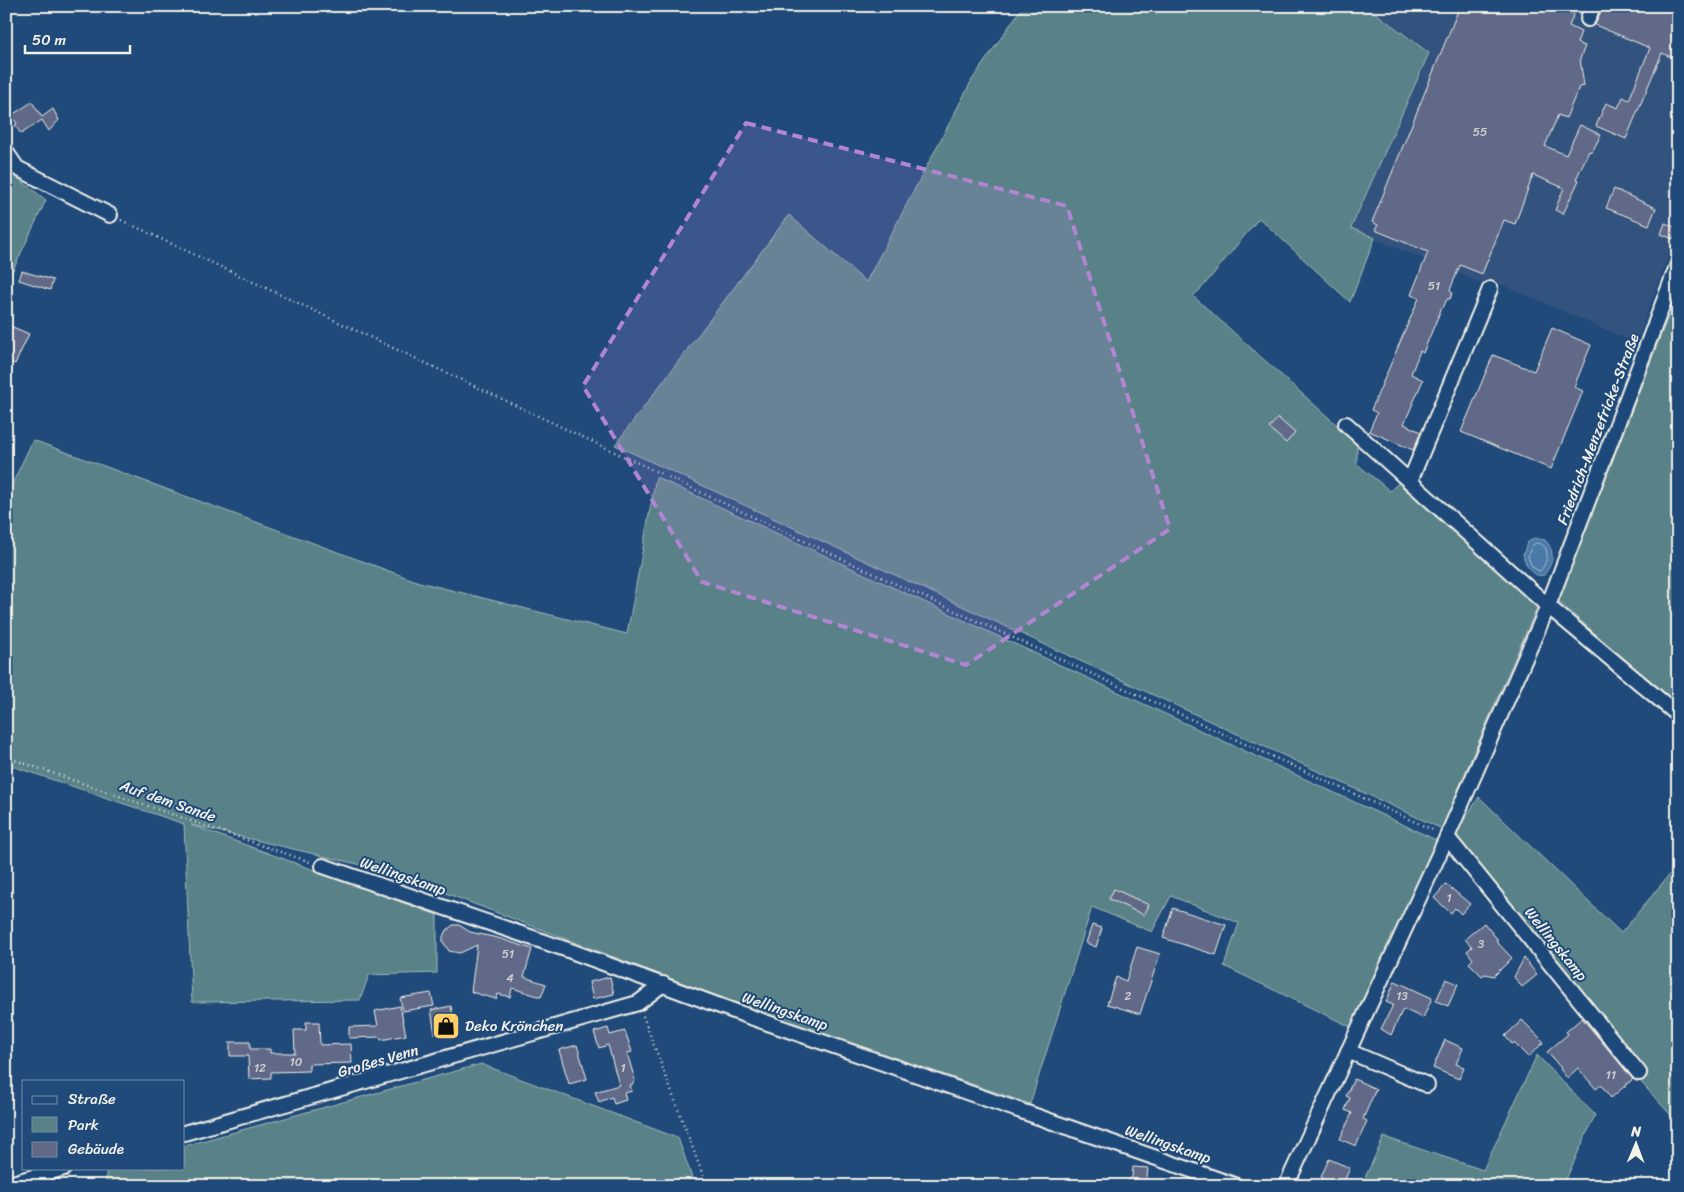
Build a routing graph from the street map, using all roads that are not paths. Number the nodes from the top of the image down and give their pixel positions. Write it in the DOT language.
graph roads {
  1 [pos="6,152"];
  2 [pos="110,215"];
  3 [pos="1678,264"];
  4 [pos="1490,289"];
  5 [pos="1346,424"];
  6 [pos="1410,481"];
  7 [pos="1548,606"];
  8 [pos="1678,715"];
  9 [pos="1447,837"];
  10 [pos="323,866"];
  11 [pos="663,984"];
  12 [pos="1348,1051"];
  13 [pos="1639,1073"];
  14 [pos="1427,1085"];
  15 [pos="185,1134"];
  16 [pos="57,1170"];
  17 [pos="6,1185"];
  18 [pos="1237,1186"];
  19 [pos="1286,1186"];
  1 -- 2 [label="street"];
  3 -- 7 [label="street, Friedrich-Menzefricke-Straße"];
  4 -- 6 [label="street"];
  5 -- 6 [label="street"];
  6 -- 7 [label="street"];
  7 -- 8 [label="street"];
  7 -- 9 [label="street"];
  9 -- 12 [label="street"];
  9 -- 13 [label="street, Wellingskamp"];
  10 -- 11 [label="street, Wellingskamp"];
  11 -- 15 [label="street, Großes Venn"];
  11 -- 18 [label="street, Wellingskamp"];
  12 -- 14 [label="street"];
  12 -- 19 [label="street"];
  16 -- 17 [label="street"];
}
